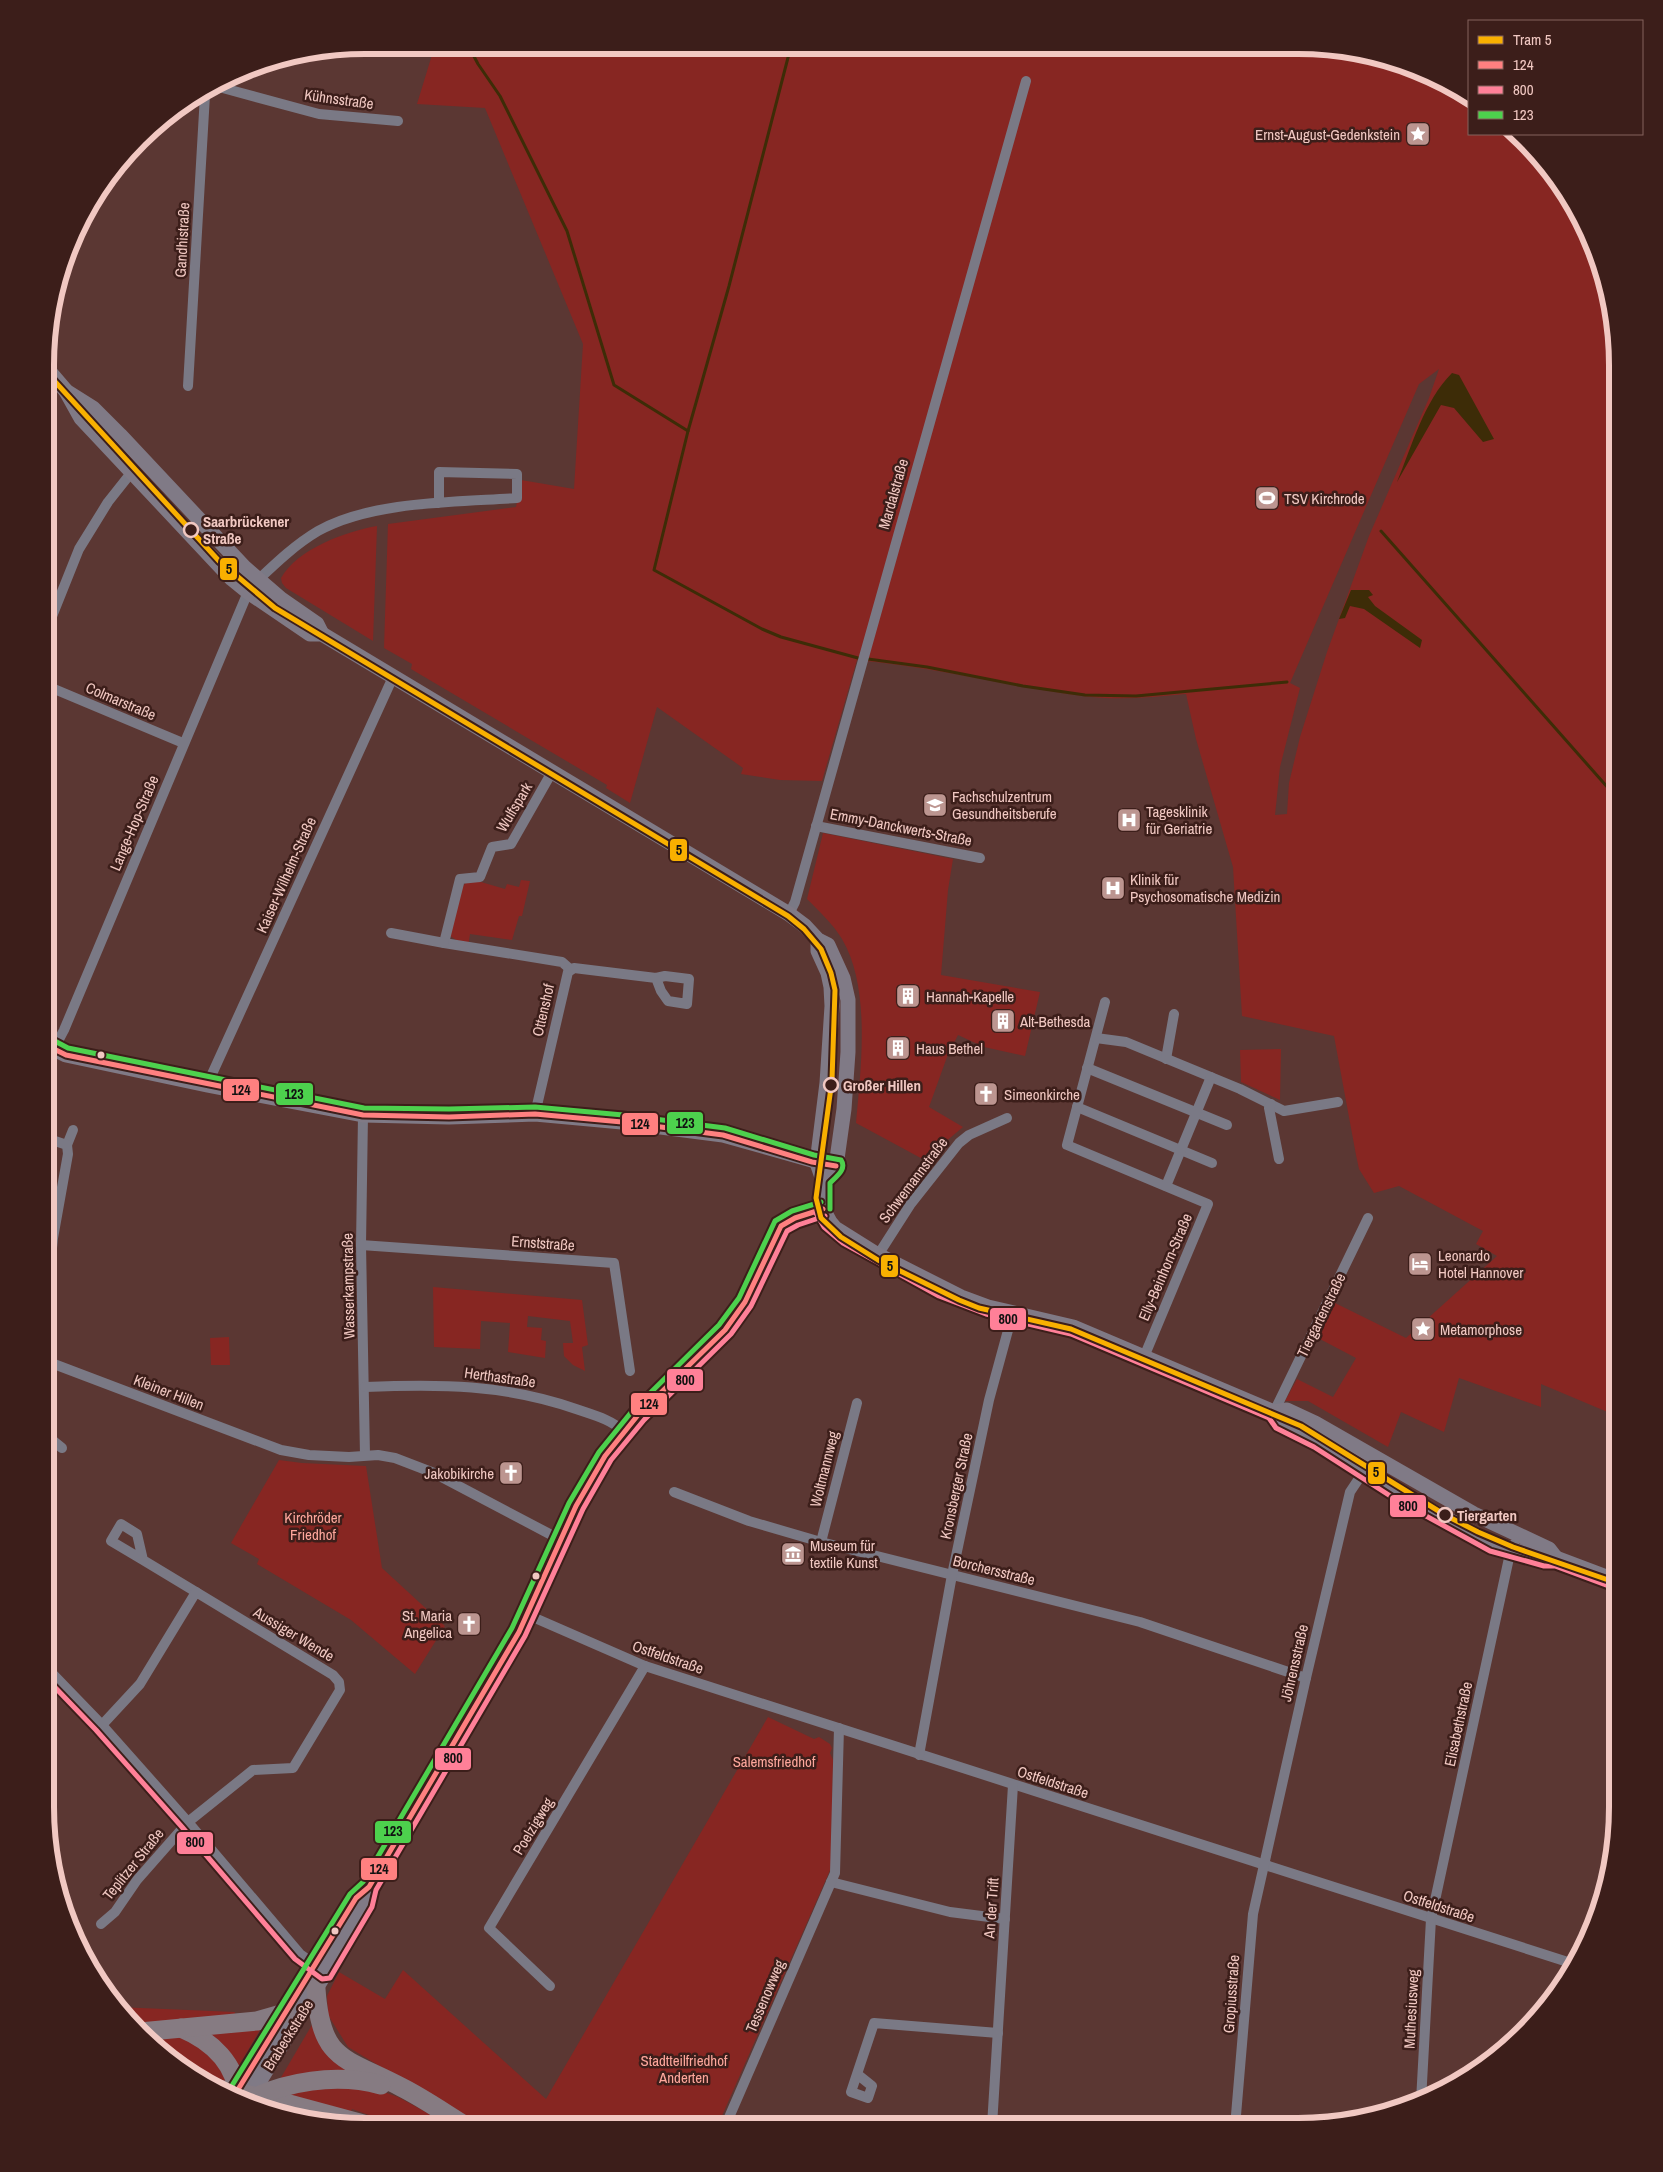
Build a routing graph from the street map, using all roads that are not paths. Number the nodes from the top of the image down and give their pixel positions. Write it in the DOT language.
graph roads {
  1 [pos="1026,81"];
  2 [pos="223,88"];
  3 [pos="205,98"];
  4 [pos="398,121"];
  5 [pos="54,377"];
  6 [pos="188,386"];
  7 [pos="66,391"];
  8 [pos="132,473"];
  9 [pos="439,503"];
  10 [pos="258,580"];
  11 [pos="248,592"];
  12 [pos="54,612"];
  13 [pos="322,634"];
  14 [pos="393,677"];
  15 [pos="54,689"];
  16 [pos="183,743"];
  17 [pos="552,772"];
  18 [pos="816,826"];
  19 [pos="980,858"];
  20 [pos="789,914"];
  21 [pos="391,933"];
  22 [pos="818,940"];
  23 [pos="444,943"];
  24 [pos="570,969"];
  25 [pos="656,978"];
  26 [pos="1105,1002"];
  27 [pos="1174,1014"];
  28 [pos="1096,1038"];
  29 [pos="54,1041"];
  30 [pos="54,1049"];
  31 [pos="1166,1059"];
  32 [pos="1088,1068"];
  33 [pos="1211,1077"];
  34 [pos="207,1086"];
  35 [pos="1338,1102"];
  36 [pos="1271,1104"];
  37 [pos="1077,1107"];
  38 [pos="1197,1112"];
  39 [pos="535,1114"];
  40 [pos="363,1115"];
  41 [pos="1007,1118"];
  42 [pos="1227,1125"];
  43 [pos="73,1130"];
  44 [pos="54,1141"];
  45 [pos="67,1145"];
  46 [pos="1181,1149"];
  47 [pos="1279,1159"];
  48 [pos="817,1163"];
  49 [pos="1212,1163"];
  50 [pos="836,1166"];
  51 [pos="823,1180"];
  52 [pos="1166,1186"];
  53 [pos="823,1209"];
  54 [pos="1368,1218"];
  55 [pos="54,1232"];
  56 [pos="362,1246"];
  57 [pos="878,1255"];
  58 [pos="1013,1312"];
  59 [pos="1144,1357"];
  60 [pos="54,1365"];
  61 [pos="630,1371"];
  62 [pos="365,1387"];
  63 [pos="856,1403"];
  64 [pos="1274,1412"];
  65 [pos="624,1431"];
  66 [pos="54,1442"];
  67 [pos="62,1448"];
  68 [pos="365,1455"];
  69 [pos="1364,1471"];
  70 [pos="674,1492"];
  71 [pos="561,1540"];
  72 [pos="821,1542"];
  73 [pos="1515,1543"];
  74 [pos="143,1560"];
  75 [pos="952,1575"];
  76 [pos="1609,1578"];
  77 [pos="196,1592"];
  78 [pos="528,1614"];
  79 [pos="645,1666"];
  80 [pos="1306,1678"];
  81 [pos="54,1679"];
  82 [pos="102,1725"];
  83 [pos="839,1728"];
  84 [pos="918,1755"];
  85 [pos="1014,1785"];
  86 [pos="188,1822"];
  87 [pos="1263,1865"];
  88 [pos="831,1882"];
  89 [pos="1005,1919"];
  90 [pos="1432,1919"];
  91 [pos="101,1924"];
  92 [pos="1568,1962"];
  93 [pos="320,1968"];
  94 [pos="550,1986"];
  95 [pos="316,1989"];
  96 [pos="285,2013"];
  97 [pos="181,2028"];
  98 [pos="149,2031"];
  99 [pos="998,2034"];
  100 [pos="857,2074"];
  101 [pos="241,2093"];
  102 [pos="1421,2093"];
  103 [pos="244,2094"];
  104 [pos="244,2094"];
  105 [pos="247,2095"];
  106 [pos="248,2096"];
  107 [pos="430,2105"];
  108 [pos="339,2117"];
  109 [pos="452,2118"];
  110 [pos="729,2118"];
  111 [pos="993,2118"];
  112 [pos="1236,2118"];
  1 -- 18 [label="street, Mardalstraße"];
  2 -- 4 [label="street, Kühnsstraße"];
  3 -- 6 [label="street, Gandhistraße"];
  5 -- 7 [label="main road"];
  7 -- 8 [label="main road"];
  7 -- 10 [label="main road"];
  8 -- 11 [label="main road"];
  8 -- 12 [label="street"];
  9 -- 9 [label="street"];
  9 -- 10 [label="street"];
  10 -- 11 [label="main road"];
  10 -- 13 [label="main road"];
  11 -- 13 [label="main road"];
  11 -- 16 [label="street, Lange-Hop-Straße"];
  13 -- 14 [label="main road"];
  14 -- 17 [label="main road"];
  14 -- 34 [label="street, Kaiser-Wilhelm-Straße"];
  15 -- 16 [label="street, Colmarstraße"];
  16 -- 29 [label="street, Lange-Hop-Straße"];
  17 -- 20 [label="main road"];
  17 -- 23 [label="street, Wulfspark"];
  18 -- 19 [label="street, Emmy-Danckwerts-Straße"];
  18 -- 20 [label="street, Mardalstraße"];
  20 -- 22 [label="main road"];
  21 -- 23 [label="street"];
  22 -- 48 [label="main road"];
  22 -- 50 [label="main road"];
  23 -- 24 [label="street"];
  24 -- 25 [label="street, Ottenshof"];
  24 -- 39 [label="street, Ottenshof"];
  26 -- 28 [label="street, Elly-Beinhorn-Straße"];
  27 -- 31 [label="street"];
  28 -- 31 [label="street"];
  28 -- 32 [label="street, Elly-Beinhorn-Straße"];
  30 -- 34 [label="main road"];
  31 -- 33 [label="street"];
  32 -- 37 [label="street, Elly-Beinhorn-Straße"];
  32 -- 38 [label="street"];
  33 -- 36 [label="street"];
  33 -- 38 [label="street"];
  34 -- 40 [label="main road"];
  35 -- 36 [label="street"];
  36 -- 47 [label="street"];
  37 -- 46 [label="street"];
  37 -- 52 [label="street, Elly-Beinhorn-Straße"];
  38 -- 42 [label="street"];
  38 -- 46 [label="street"];
  39 -- 40 [label="main road"];
  39 -- 48 [label="main road"];
  40 -- 56 [label="street, Wasserkampstraße"];
  41 -- 57 [label="street, Schwemannstraße"];
  43 -- 45 [label="street"];
  44 -- 45 [label="street"];
  45 -- 55 [label="street"];
  46 -- 49 [label="street"];
  46 -- 52 [label="street"];
  48 -- 50 [label="main road"];
  48 -- 51 [label="main road"];
  50 -- 51 [label="main road"];
  51 -- 53 [label="main road"];
  52 -- 59 [label="street, Elly-Beinhorn-Straße"];
  53 -- 57 [label="main road"];
  53 -- 65 [label="main road, Brabeckstraße"];
  54 -- 64 [label="street, Tiergartenstraße"];
  56 -- 61 [label="street, Ernststraße"];
  56 -- 62 [label="street, Wasserkampstraße"];
  57 -- 58 [label="main road"];
  58 -- 59 [label="main road"];
  58 -- 75 [label="street, Kronsberger Straße"];
  59 -- 64 [label="main road"];
  60 -- 68 [label="street, Kleiner Hillen"];
  62 -- 65 [label="street, Herthastraße"];
  62 -- 68 [label="street, Wasserkampstraße"];
  63 -- 72 [label="street, Woltmannweg"];
  64 -- 69 [label="main road"];
  64 -- 73 [label="main road"];
  65 -- 71 [label="main road, Brabeckstraße"];
  66 -- 67 [label="street"];
  68 -- 71 [label="street, Kleiner Hillen"];
  69 -- 73 [label="main road"];
  69 -- 80 [label="street, Jöhrensstraße"];
  70 -- 72 [label="street, Borchersstraße"];
  71 -- 78 [label="main road, Brabeckstraße"];
  72 -- 75 [label="street, Borchersstraße"];
  73 -- 76 [label="main road"];
  73 -- 90 [label="street, Elisabethstraße"];
  74 -- 77 [label="street, Aussiger Wende"];
  75 -- 80 [label="street, Borchersstraße"];
  75 -- 84 [label="street, Kronsberger Straße"];
  77 -- 82 [label="street"];
  77 -- 86 [label="street, Aussiger Wende"];
  78 -- 79 [label="street, Ostfeldstraße"];
  78 -- 93 [label="main road, Brabeckstraße"];
  79 -- 83 [label="street, Ostfeldstraße"];
  79 -- 94 [label="street, Poelzigweg"];
  80 -- 87 [label="street, Jöhrensstraße"];
  81 -- 82 [label="street"];
  82 -- 86 [label="street"];
  83 -- 84 [label="street, Ostfeldstraße"];
  83 -- 88 [label="street, Tessenowweg"];
  84 -- 85 [label="street, Ostfeldstraße"];
  85 -- 87 [label="street, Ostfeldstraße"];
  85 -- 89 [label="street, An der Trift"];
  86 -- 91 [label="street, Teplitzer Straße"];
  86 -- 93 [label="street"];
  87 -- 90 [label="street, Ostfeldstraße"];
  87 -- 112 [label="street, Gropiusstraße"];
  88 -- 89 [label="street"];
  88 -- 110 [label="street, Tessenowweg"];
  89 -- 99 [label="street, An der Trift"];
  90 -- 92 [label="street, Ostfeldstraße"];
  90 -- 102 [label="street, Muthesiusweg"];
  93 -- 95 [label="main road, Brabeckstraße"];
  93 -- 96 [label="main road, Brabeckstraße"];
  95 -- 103 [label="main road, Brabeckstraße"];
  95 -- 107 [label="highway"];
  96 -- 97 [label="highway"];
  96 -- 104 [label="main road, Brabeckstraße"];
  97 -- 98 [label="highway"];
  97 -- 101 [label="highway"];
  99 -- 100 [label="street"];
  99 -- 111 [label="street, An der Trift"];
  105 -- 107 [label="highway"];
  106 -- 108 [label="highway"];
  107 -- 109 [label="highway"];
}
